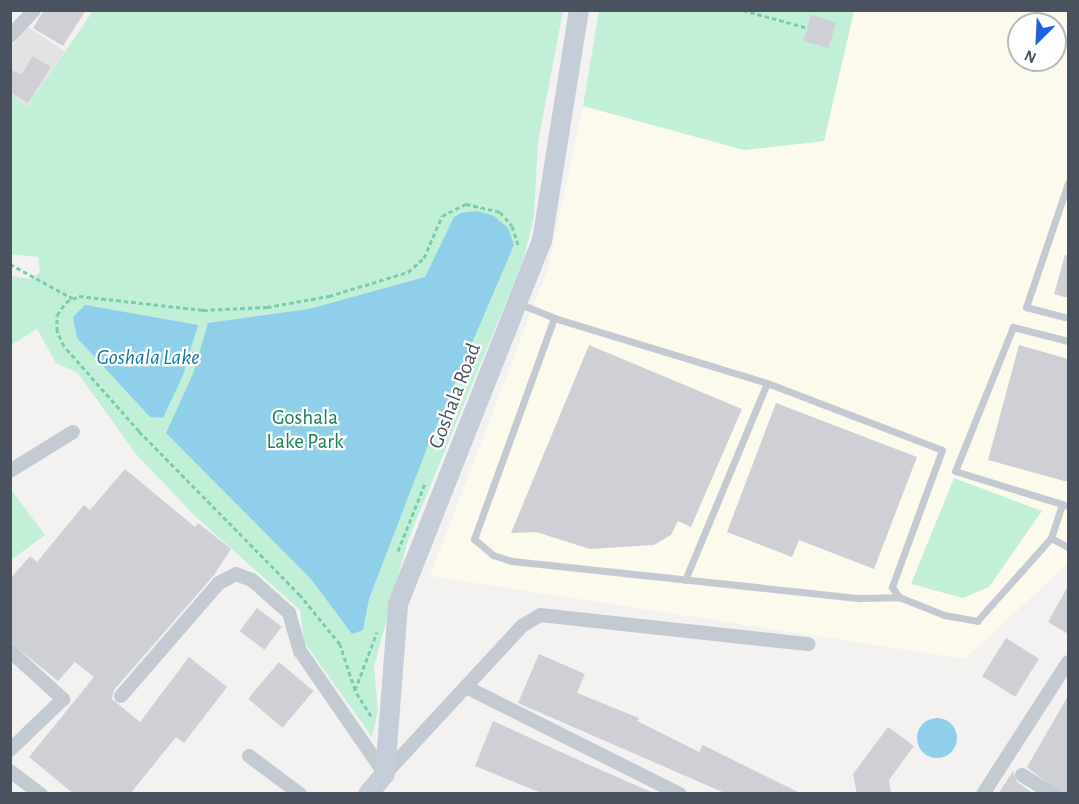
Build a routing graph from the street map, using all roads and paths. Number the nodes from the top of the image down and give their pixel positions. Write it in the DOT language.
graph roads {
  1 [pos="579,10"];
  2 [pos="743,10"];
  3 [pos="26,13"];
  4 [pos="808,28"];
  5 [pos="10,36"];
  6 [pos="1068,183"];
  7 [pos="519,251"];
  8 [pos="10,264"];
  9 [pos="72,298"];
  10 [pos="517,303"];
  11 [pos="554,318"];
  12 [pos="1068,318"];
  13 [pos="1068,341"];
  14 [pos="767,383"];
  15 [pos="73,432"];
  16 [pos="431,470"];
  17 [pos="10,471"];
  18 [pos="1065,505"];
  19 [pos="1052,538"];
  20 [pos="1068,547"];
  21 [pos="397,558"];
  22 [pos="685,580"];
  23 [pos="899,597"];
  24 [pos="379,624"];
  25 [pos="808,644"];
  26 [pos="10,651"];
  27 [pos="1068,662"];
  28 [pos="466,687"];
  29 [pos="122,696"];
  30 [pos="10,750"];
  31 [pos="249,756"];
  32 [pos="10,771"];
  33 [pos="385,774"];
  34 [pos="1022,775"];
  35 [pos="41,794"];
  36 [pos="300,794"];
  37 [pos="368,794"];
  38 [pos="680,794"];
  39 [pos="983,794"];
  40 [pos="1052,794"];
  1 -- 10 [label="street, Goshala Road"];
  2 -- 4 [label="path"];
  3 -- 5 [label="street"];
  6 -- 12 [label="lane"];
  7 -- 9 [label="path"];
  8 -- 9 [label="path"];
  9 -- 24 [label="path"];
  10 -- 11 [label="lane"];
  10 -- 33 [label="street, Goshala Road"];
  11 -- 14 [label="lane"];
  11 -- 22 [label="lane"];
  13 -- 18 [label="lane"];
  14 -- 22 [label="lane"];
  14 -- 23 [label="lane"];
  15 -- 17 [label="street"];
  16 -- 21 [label="path"];
  18 -- 19 [label="lane"];
  19 -- 20 [label="lane"];
  19 -- 23 [label="lane"];
  22 -- 23 [label="lane"];
  25 -- 28 [label="street"];
  26 -- 30 [label="street"];
  27 -- 39 [label="street"];
  28 -- 33 [label="street"];
  28 -- 38 [label="street"];
  29 -- 33 [label="street"];
  31 -- 36 [label="street"];
  32 -- 35 [label="street"];
  33 -- 37 [label="street"];
  34 -- 40 [label="street"];
}
